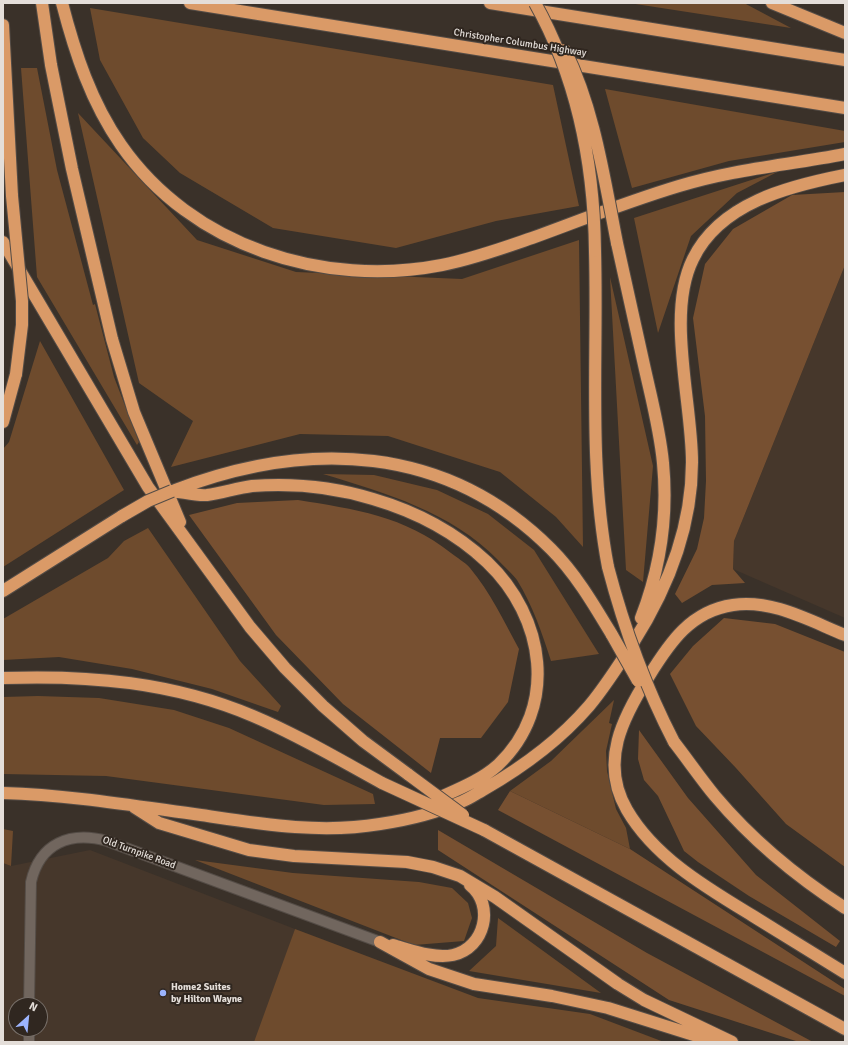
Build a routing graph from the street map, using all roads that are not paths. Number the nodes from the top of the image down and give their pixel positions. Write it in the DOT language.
graph roads {
  1 [pos="42,3"];
  2 [pos="62,3"];
  3 [pos="190,3"];
  4 [pos="490,3"];
  5 [pos="537,3"];
  6 [pos="772,3"];
  7 [pos="3,25"];
  8 [pos="845,33"];
  9 [pos="845,60"];
  10 [pos="845,108"];
  11 [pos="3,143"];
  12 [pos="845,154"];
  13 [pos="845,175"];
  14 [pos="12,196"];
  15 [pos="3,242"];
  16 [pos="3,422"];
  17 [pos="172,491"];
  18 [pos="188,541"];
  19 [pos="3,591"];
  20 [pos="845,636"];
  21 [pos="627,652"];
  22 [pos="3,678"];
  23 [pos="674,742"];
  24 [pos="3,793"];
  25 [pos="132,805"];
  26 [pos="382,824"];
  27 [pos="484,830"];
  28 [pos="460,876"];
  29 [pos="845,908"];
  30 [pos="380,942"];
  31 [pos="845,973"];
  32 [pos="29,997"];
  33 [pos="845,1029"];
  34 [pos="716,1042"];
  35 [pos="732,1042"];
  1 -- 18 [label="highway"];
  2 -- 12 [label="highway"];
  3 -- 10 [label="highway, Christopher Columbus Highway"];
  4 -- 9 [label="highway"];
  5 -- 21 [label="highway, bridge"];
  5 -- 23 [label="highway, bridge"];
  6 -- 8 [label="highway"];
  7 -- 14 [label="highway"];
  11 -- 14 [label="highway"];
  13 -- 21 [label="highway"];
  14 -- 16 [label="highway, bridge"];
  15 -- 18 [label="highway"];
  17 -- 19 [label="highway, bridge"];
  17 -- 23 [label="highway, bridge"];
  17 -- 26 [label="highway"];
  18 -- 27 [label="highway, bridge"];
  20 -- 31 [label="highway"];
  21 -- 26 [label="highway"];
  22 -- 27 [label="highway, bridge"];
  23 -- 29 [label="highway"];
  24 -- 25 [label="highway"];
  25 -- 26 [label="highway"];
  25 -- 28 [label="highway"];
  27 -- 33 [label="highway"];
  28 -- 30 [label="highway"];
  28 -- 35 [label="highway"];
  30 -- 32 [label="street, Old Turnpike Road"];
  30 -- 34 [label="highway"];
}
